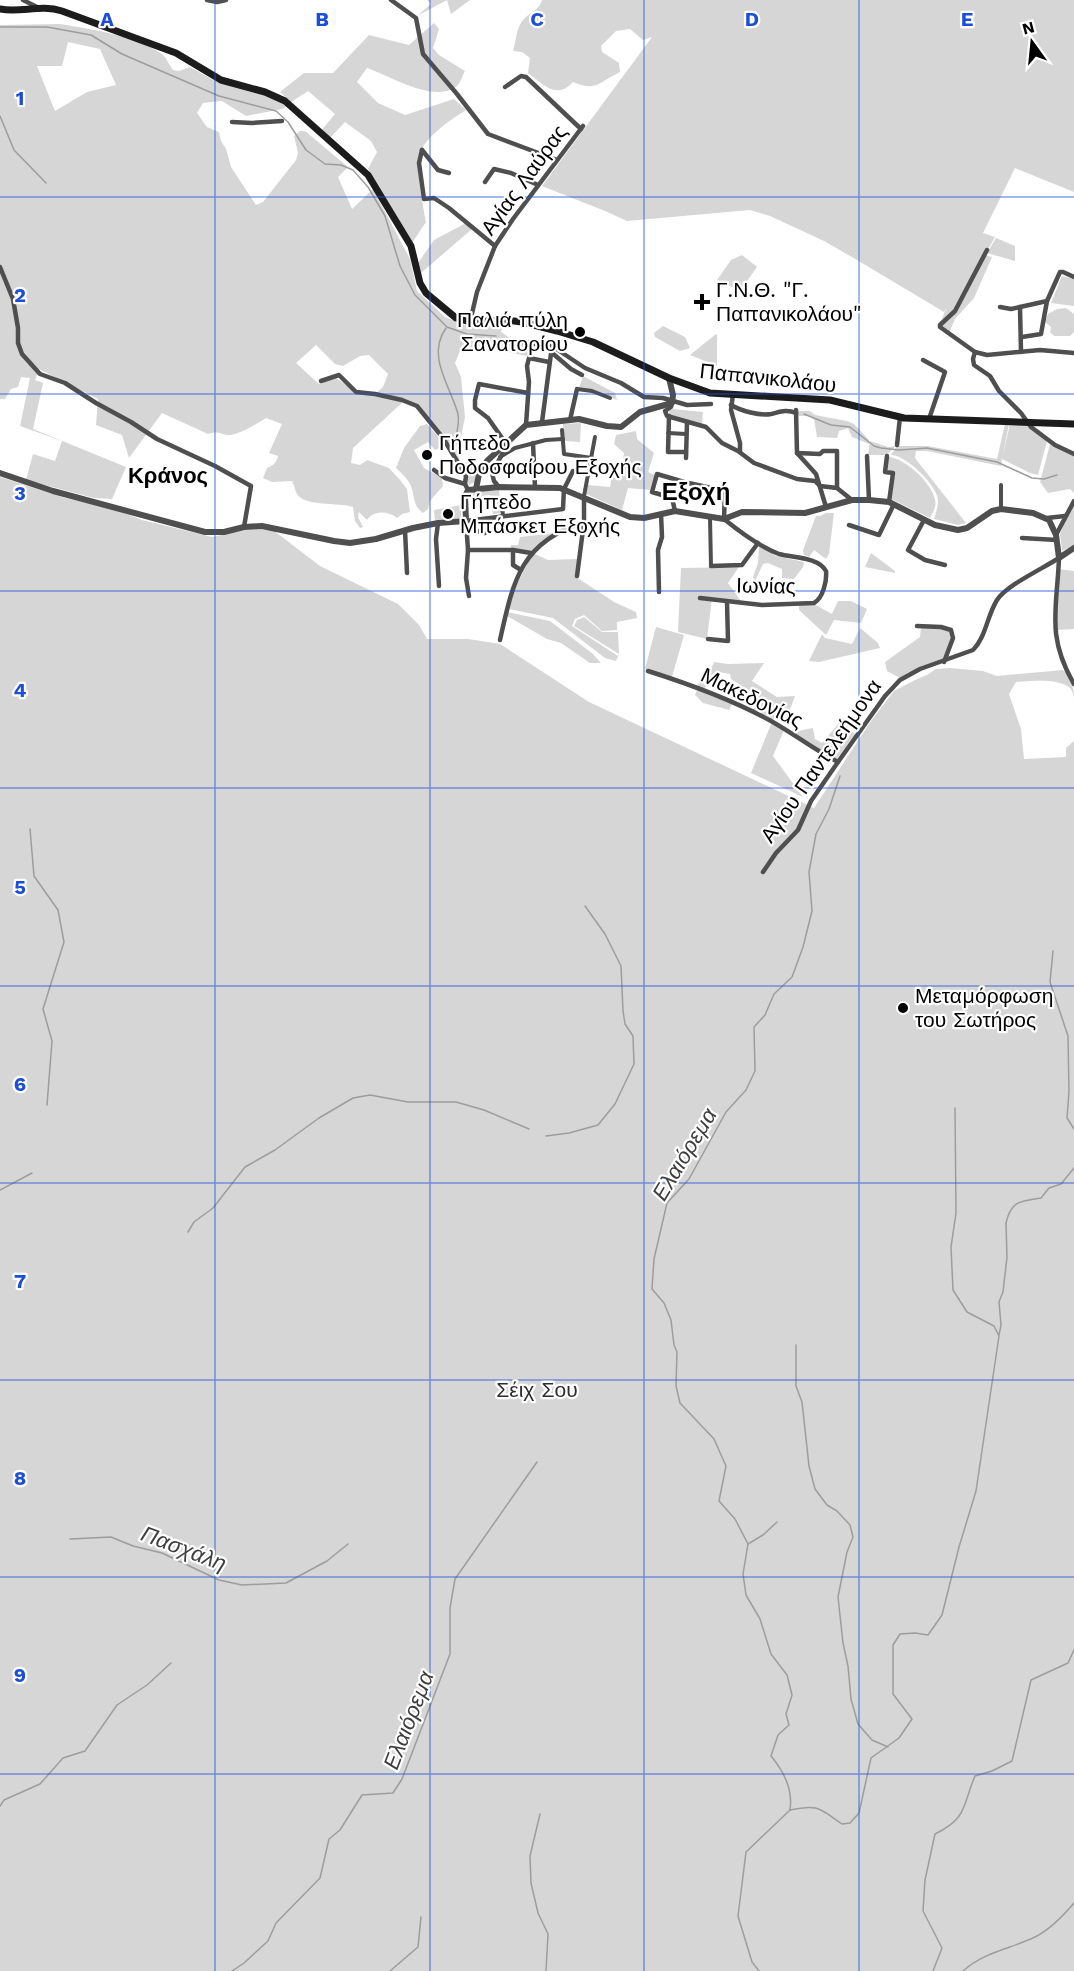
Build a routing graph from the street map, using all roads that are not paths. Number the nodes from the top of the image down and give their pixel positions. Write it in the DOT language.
graph roads {
  1 [pos="23,0"];
  2 [pos="207,0"];
  3 [pos="226,0"];
  4 [pos="391,0"];
  5 [pos="39,8"];
  6 [pos="0,9"];
  7 [pos="505,87"];
  8 [pos="282,121"];
  9 [pos="232,122"];
  10 [pos="557,160"];
  11 [pos="449,173"];
  12 [pos="485,182"];
  13 [pos="538,185"];
  14 [pos="495,246"];
  15 [pos="987,250"];
  16 [pos="0,267"];
  17 [pos="1074,277"];
  18 [pos="1047,301"];
  19 [pos="1000,307"];
  20 [pos="1020,307"];
  21 [pos="471,322"];
  22 [pos="1022,338"];
  23 [pos="515,341"];
  24 [pos="552,349"];
  25 [pos="975,352"];
  26 [pos="1021,352"];
  27 [pos="1074,353"];
  28 [pos="923,360"];
  29 [pos="549,362"];
  30 [pos="582,375"];
  31 [pos="669,378"];
  32 [pos="321,381"];
  33 [pos="578,389"];
  34 [pos="528,393"];
  35 [pos="733,394"];
  36 [pos="610,398"];
  37 [pos="672,402"];
  38 [pos="711,405"];
  39 [pos="731,405"];
  40 [pos="669,416"];
  41 [pos="900,417"];
  42 [pos="929,419"];
  43 [pos="570,420"];
  44 [pos="542,422"];
  45 [pos="687,422"];
  46 [pos="1027,422"];
  47 [pos="1074,424"];
  48 [pos="526,425"];
  49 [pos="562,430"];
  50 [pos="668,433"];
  51 [pos="686,434"];
  52 [pos="595,437"];
  53 [pos="563,439"];
  54 [pos="508,443"];
  55 [pos="533,443"];
  56 [pos="897,445"];
  57 [pos="515,448"];
  58 [pos="686,452"];
  59 [pos="740,452"];
  60 [pos="797,453"];
  61 [pos="1074,454"];
  62 [pos="867,456"];
  63 [pos="886,456"];
  64 [pos="500,457"];
  65 [pos="592,458"];
  66 [pos="686,458"];
  67 [pos="434,470"];
  68 [pos="573,471"];
  69 [pos="0,473"];
  70 [pos="1001,484"];
  71 [pos="820,486"];
  72 [pos="466,487"];
  73 [pos="499,487"];
  74 [pos="535,488"];
  75 [pos="564,488"];
  76 [pos="837,488"];
  77 [pos="476,489"];
  78 [pos="584,496"];
  79 [pos="852,500"];
  80 [pos="869,500"];
  81 [pos="1074,501"];
  82 [pos="891,503"];
  83 [pos="502,504"];
  84 [pos="826,507"];
  85 [pos="1001,509"];
  86 [pos="675,511"];
  87 [pos="662,514"];
  88 [pos="503,516"];
  89 [pos="1065,516"];
  90 [pos="710,518"];
  91 [pos="1046,518"];
  92 [pos="724,519"];
  93 [pos="475,520"];
  94 [pos="924,520"];
  95 [pos="466,521"];
  96 [pos="584,522"];
  97 [pos="438,523"];
  98 [pos="849,525"];
  99 [pos="244,527"];
  100 [pos="405,530"];
  101 [pos="485,533"];
  102 [pos="1022,538"];
  103 [pos="1056,538"];
  104 [pos="758,543"];
  105 [pos="1074,548"];
  106 [pos="468,550"];
  107 [pos="513,550"];
  108 [pos="531,553"];
  109 [pos="1059,558"];
  110 [pos="711,566"];
  111 [pos="945,566"];
  112 [pos="521,570"];
  113 [pos="407,573"];
  114 [pos="577,576"];
  115 [pos="439,586"];
  116 [pos="659,592"];
  117 [pos="470,596"];
  118 [pos="700,598"];
  119 [pos="728,602"];
  120 [pos="917,626"];
  121 [pos="708,639"];
  122 [pos="500,640"];
  123 [pos="944,662"];
  124 [pos="648,672"];
  125 [pos="1074,684"];
  126 [pos="838,762"];
  127 [pos="763,872"];
  1 -- 5 [label="street"];
  2 -- 3 [label="street"];
  4 -- 10 [label="street"];
  5 -- 6 [label="main road, Παπανικολάου"];
  5 -- 21 [label="main road, Παπανικολάου"];
  7 -- 10 [label="street, Αγίας Λαύρας"];
  8 -- 9 [label="street"];
  10 -- 13 [label="street, Αγίας Λαύρας"];
  11 -- 14 [label="street"];
  12 -- 13 [label="street"];
  13 -- 14 [label="street, Αγίας Λαύρας"];
  14 -- 21 [label="street, Αγίας Λαύρας"];
  15 -- 25 [label="street"];
  16 -- 99 [label="street"];
  17 -- 18 [label="street"];
  18 -- 20 [label="street"];
  18 -- 22 [label="street"];
  19 -- 20 [label="street"];
  20 -- 22 [label="street"];
  21 -- 31 [label="main road, Παπανικολάου"];
  22 -- 26 [label="street"];
  23 -- 24 [label="street"];
  24 -- 29 [label="street"];
  24 -- 30 [label="street"];
  24 -- 37 [label="street"];
  25 -- 26 [label="street"];
  25 -- 46 [label="street"];
  26 -- 27 [label="street"];
  28 -- 42 [label="street"];
  29 -- 34 [label="street"];
  29 -- 44 [label="street"];
  31 -- 35 [label="main road, Παπανικολάου"];
  31 -- 37 [label="street"];
  32 -- 72 [label="street"];
  33 -- 36 [label="street"];
  33 -- 43 [label="street"];
  34 -- 48 [label="street"];
  34 -- 54 [label="street"];
  35 -- 39 [label="street"];
  35 -- 41 [label="main road, Παπανικολάου"];
  37 -- 38 [label="street"];
  37 -- 40 [label="street"];
  37 -- 43 [label="street"];
  39 -- 59 [label="street"];
  39 -- 60 [label="street"];
  40 -- 45 [label="street"];
  40 -- 50 [label="street"];
  41 -- 42 [label="main road, Παπανικολάου"];
  41 -- 56 [label="street"];
  42 -- 46 [label="main road, Παπανικολάου"];
  43 -- 44 [label="street"];
  44 -- 48 [label="street"];
  45 -- 51 [label="street"];
  45 -- 59 [label="street"];
  46 -- 47 [label="main road, Παπανικολάου"];
  46 -- 61 [label="street"];
  48 -- 54 [label="street"];
  49 -- 53 [label="street"];
  50 -- 51 [label="street"];
  50 -- 58 [label="street"];
  51 -- 58 [label="street"];
  52 -- 65 [label="street"];
  53 -- 55 [label="street"];
  53 -- 65 [label="street"];
  54 -- 57 [label="street"];
  54 -- 64 [label="street"];
  54 -- 77 [label="street"];
  55 -- 57 [label="street"];
  55 -- 74 [label="street"];
  57 -- 64 [label="street"];
  58 -- 66 [label="street"];
  59 -- 71 [label="street"];
  60 -- 71 [label="street"];
  60 -- 76 [label="street"];
  62 -- 80 [label="street"];
  63 -- 82 [label="street"];
  64 -- 73 [label="street"];
  65 -- 78 [label="street"];
  67 -- 72 [label="street"];
  68 -- 75 [label="street"];
  69 -- 99 [label="street"];
  70 -- 85 [label="street"];
  71 -- 76 [label="street"];
  71 -- 84 [label="street"];
  72 -- 77 [label="street"];
  72 -- 95 [label="street"];
  73 -- 74 [label="street"];
  73 -- 77 [label="street"];
  74 -- 75 [label="street"];
  75 -- 78 [label="street"];
  75 -- 88 [label="street"];
  76 -- 79 [label="street"];
  78 -- 87 [label="street"];
  78 -- 96 [label="street"];
  79 -- 80 [label="street"];
  79 -- 84 [label="street"];
  80 -- 82 [label="street"];
  81 -- 89 [label="street"];
  82 -- 94 [label="street"];
  82 -- 98 [label="street"];
  83 -- 88 [label="street"];
  84 -- 92 [label="street"];
  85 -- 91 [label="street"];
  85 -- 94 [label="street"];
  86 -- 87 [label="street"];
  86 -- 90 [label="street"];
  86 -- 92 [label="street"];
  87 -- 116 [label="street"];
  88 -- 93 [label="street"];
  89 -- 91 [label="street"];
  89 -- 103 [label="street"];
  90 -- 92 [label="street"];
  90 -- 110 [label="street"];
  91 -- 103 [label="street"];
  92 -- 104 [label="street"];
  93 -- 95 [label="street"];
  93 -- 101 [label="street"];
  94 -- 111 [label="street"];
  95 -- 97 [label="street"];
  95 -- 106 [label="street"];
  96 -- 108 [label="street"];
  96 -- 114 [label="street"];
  97 -- 100 [label="street"];
  97 -- 115 [label="street"];
  99 -- 100 [label="street"];
  100 -- 113 [label="street"];
  102 -- 103 [label="street"];
  103 -- 109 [label="street"];
  104 -- 110 [label="street"];
  104 -- 119 [label="street, Ιωνίας"];
  105 -- 109 [label="street, Αγίου Παντελεήμονα"];
  106 -- 107 [label="street"];
  106 -- 117 [label="street"];
  107 -- 108 [label="street"];
  107 -- 112 [label="street"];
  108 -- 112 [label="street"];
  109 -- 123 [label="street, Αγίου Παντελεήμονα"];
  109 -- 125 [label="street"];
  112 -- 122 [label="street"];
  118 -- 119 [label="street, Ιωνίας"];
  119 -- 121 [label="street"];
  120 -- 123 [label="street"];
  123 -- 126 [label="street, Αγίου Παντελεήμονα"];
  124 -- 126 [label="street, Μακεδονίας"];
  126 -- 127 [label="street, Αγίου Παντελεήμονα"];
}
